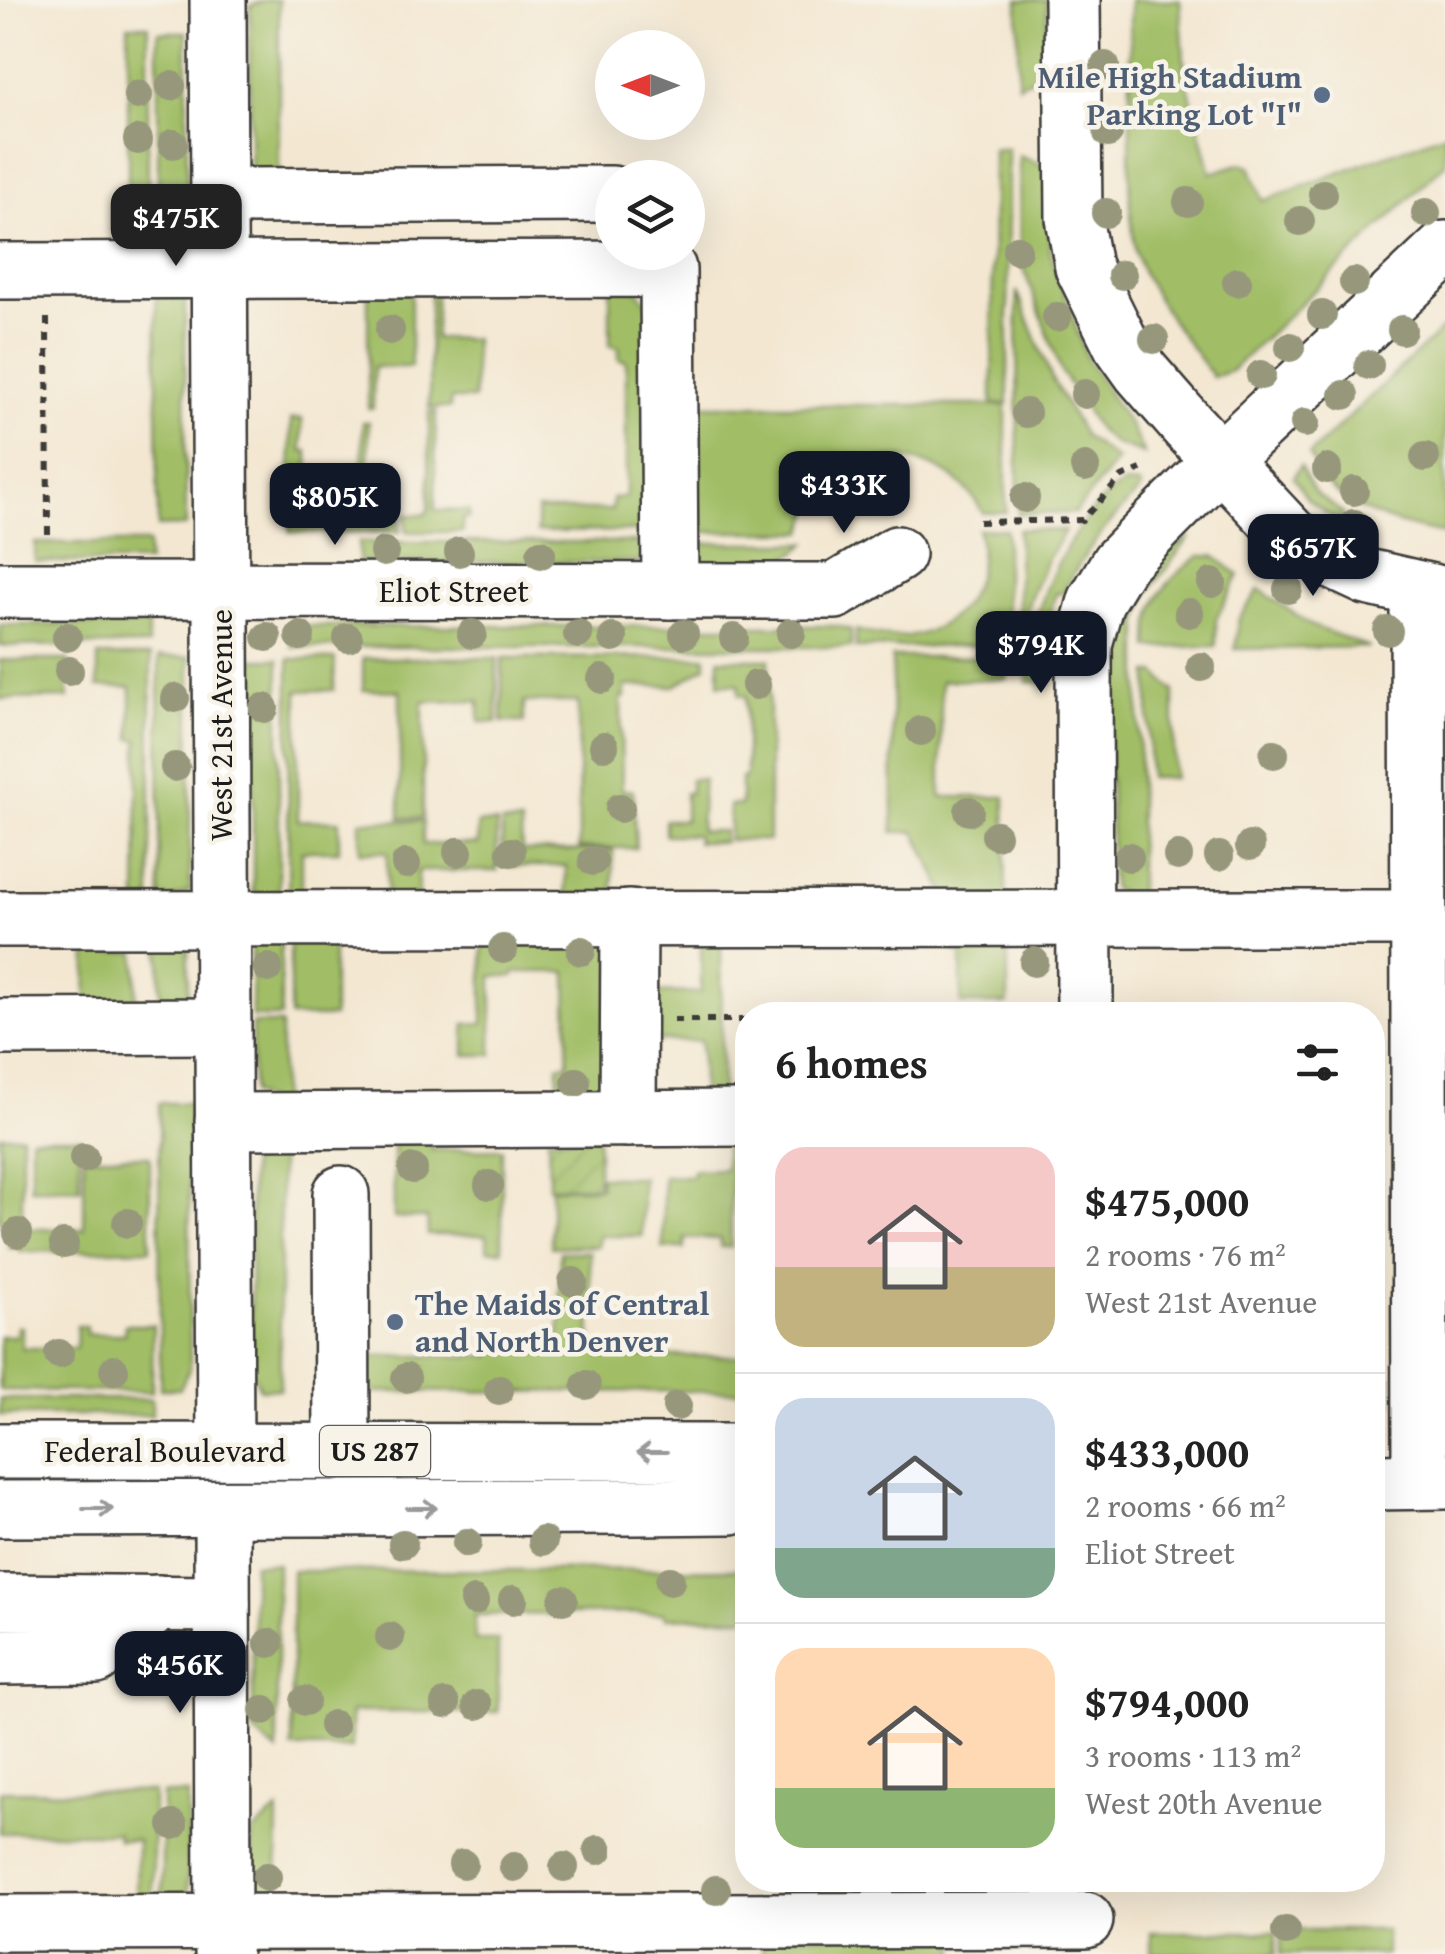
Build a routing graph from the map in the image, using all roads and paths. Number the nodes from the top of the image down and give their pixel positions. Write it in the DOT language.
graph roads {
  1 [pos="218,0"];
  2 [pos="1072,0"];
  3 [pos="595,194"];
  4 [pos="219,196"];
  5 [pos="1445,249"];
  6 [pos="24,270"];
  7 [pos="219,270"];
  8 [pos="1220,461"];
  9 [pos="1142,468"];
  10 [pos="979,522"];
  11 [pos="48,536"];
  12 [pos="897,554"];
  13 [pos="0,590"];
  14 [pos="220,590"];
  15 [pos="670,591"];
  16 [pos="1431,592"];
  17 [pos="629,918"];
  18 [pos="1084,918"];
  19 [pos="1418,918"];
  20 [pos="0,919"];
  21 [pos="222,919"];
  22 [pos="1085,1002"];
  23 [pos="664,1020"];
  24 [pos="735,1020"];
  25 [pos="222,1026"];
  26 [pos="0,1027"];
  27 [pos="1432,1112"];
  28 [pos="735,1118"];
  29 [pos="628,1119"];
  30 [pos="223,1121"];
  31 [pos="341,1194"];
  32 [pos="0,1450"];
  33 [pos="224,1451"];
  34 [pos="342,1451"];
  35 [pos="735,1454"];
  36 [pos="1412,1481"];
  37 [pos="735,1505"];
  38 [pos="0,1509"];
  39 [pos="222,1509"];
  40 [pos="0,1602"];
  41 [pos="158,1603"];
  42 [pos="222,1604"];
  43 [pos="0,1657"];
  44 [pos="1085,1918"];
  45 [pos="0,1923"];
  46 [pos="222,1938"];
  1 -- 4 [label="street, West 21st Avenue"];
  2 -- 8 [label="street"];
  3 -- 4 [label="street"];
  4 -- 7 [label="street, West 21st Avenue"];
  5 -- 8 [label="street"];
  6 -- 7 [label="street"];
  6 -- 11 [label="path"];
  7 -- 14 [label="street, West 21st Avenue"];
  7 -- 15 [label="street"];
  8 -- 16 [label="street"];
  8 -- 18 [label="street"];
  9 -- 10 [label="path"];
  12 -- 15 [label="street, Eliot Street"];
  13 -- 14 [label="street, Eliot Street"];
  14 -- 15 [label="street, Eliot Street"];
  14 -- 21 [label="street, West 21st Avenue"];
  16 -- 19 [label="street"];
  17 -- 18 [label="street"];
  17 -- 21 [label="street"];
  17 -- 29 [label="street"];
  18 -- 19 [label="street"];
  18 -- 22 [label="street"];
  19 -- 27 [label="street"];
  20 -- 21 [label="street"];
  21 -- 25 [label="street, West 21st Avenue"];
  23 -- 24 [label="path"];
  25 -- 26 [label="street"];
  25 -- 30 [label="street, West 21st Avenue"];
  27 -- 36 [label="street"];
  28 -- 29 [label="street"];
  29 -- 30 [label="street"];
  30 -- 33 [label="street, West 21st Avenue"];
  31 -- 34 [label="street"];
  32 -- 33 [label="street, Federal Boulevard / US 287"];
  33 -- 34 [label="street, Federal Boulevard / US 287"];
  35 -- 34 [label="street, Federal Boulevard / US 287, one-way"];
  39 -- 37 [label="street, Federal Boulevard / US 287, one-way"];
  38 -- 39 [label="street, Federal Boulevard / US 287, one-way"];
  39 -- 42 [label="street"];
  40 -- 41 [label="street"];
  41 -- 42 [label="street"];
  41 -- 43 [label="street"];
  42 -- 46 [label="street"];
  44 -- 46 [label="street"];
  45 -- 46 [label="street"];
}
